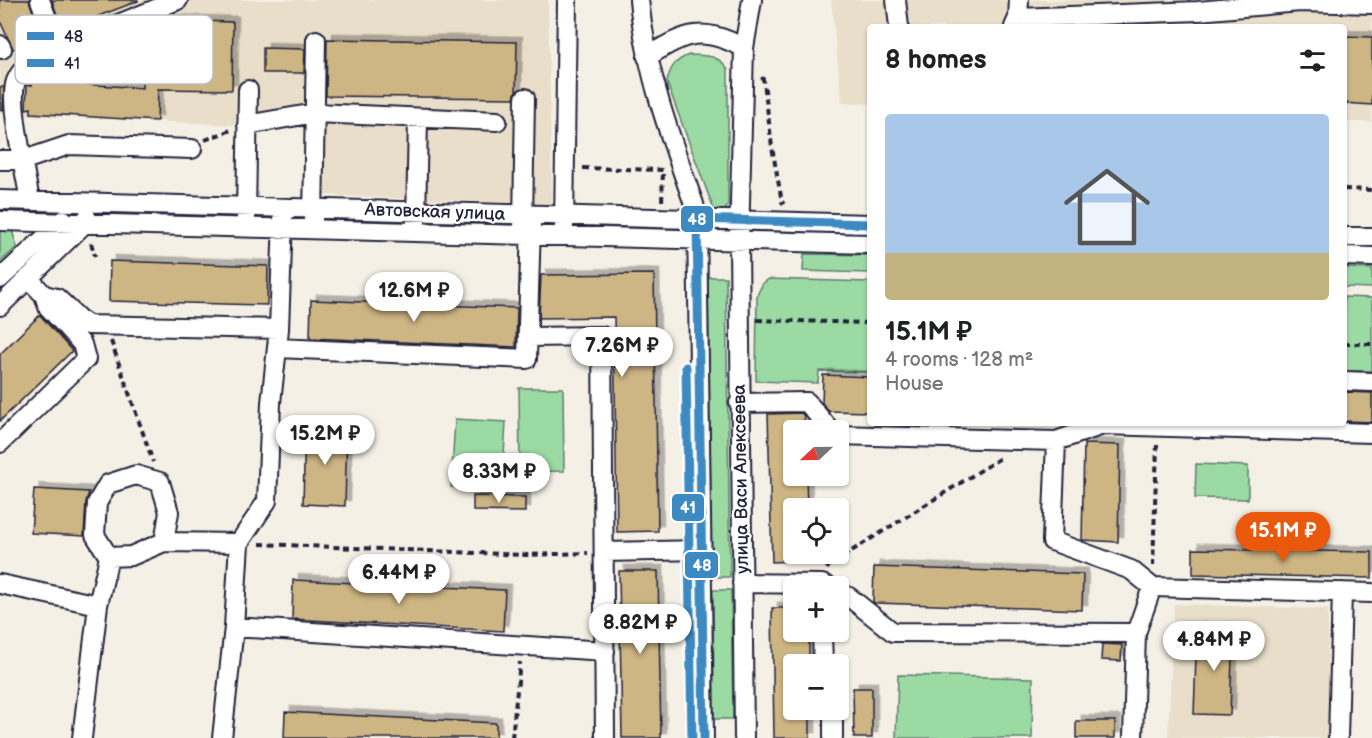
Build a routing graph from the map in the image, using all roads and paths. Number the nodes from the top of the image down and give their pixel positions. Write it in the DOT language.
graph roads {
  1 [pos="40,0"];
  2 [pos="178,0"];
  3 [pos="567,0"];
  4 [pos="639,0"];
  5 [pos="752,0"];
  6 [pos="896,0"];
  7 [pos="1300,1"];
  8 [pos="1372,4"];
  9 [pos="46,15"];
  10 [pos="141,15"];
  11 [pos="1017,15"];
  12 [pos="899,24"];
  13 [pos="316,40"];
  14 [pos="744,48"];
  15 [pos="647,57"];
  16 [pos="759,71"];
  17 [pos="15,83"];
  18 [pos="248,90"];
  19 [pos="525,98"];
  20 [pos="315,113"];
  21 [pos="418,118"];
  22 [pos="497,121"];
  23 [pos="247,125"];
  24 [pos="192,148"];
  25 [pos="0,160"];
  26 [pos="24,160"];
  27 [pos="565,168"];
  28 [pos="1347,189"];
  29 [pos="1372,189"];
  30 [pos="0,200"];
  31 [pos="30,201"];
  32 [pos="94,202"];
  33 [pos="662,206"];
  34 [pos="786,206"];
  35 [pos="246,207"];
  36 [pos="284,208"];
  37 [pos="314,208"];
  38 [pos="417,211"];
  39 [pos="527,214"];
  40 [pos="564,215"];
  41 [pos="697,219"];
  42 [pos="739,220"];
  43 [pos="0,221"];
  44 [pos="58,223"];
  45 [pos="84,224"];
  46 [pos="867,224"];
  47 [pos="245,228"];
  48 [pos="282,229"];
  49 [pos="313,230"];
  50 [pos="416,232"];
  51 [pos="527,235"];
  52 [pos="563,236"];
  53 [pos="1347,237"];
  54 [pos="1372,237"];
  55 [pos="697,240"];
  56 [pos="739,241"];
  57 [pos="867,244"];
  58 [pos="1347,256"];
  59 [pos="1372,257"];
  60 [pos="28,278"];
  61 [pos="0,279"];
  62 [pos="44,295"];
  63 [pos="0,306"];
  64 [pos="752,320"];
  65 [pos="867,323"];
  66 [pos="106,325"];
  67 [pos="279,329"];
  68 [pos="528,337"];
  69 [pos="1347,344"];
  70 [pos="1372,344"];
  71 [pos="277,348"];
  72 [pos="1347,381"];
  73 [pos="1372,382"];
  74 [pos="739,403"];
  75 [pos="822,420"];
  76 [pos="1097,426"];
  77 [pos="1158,426"];
  78 [pos="1372,433"];
  79 [pos="849,435"];
  80 [pos="1029,440"];
  81 [pos="1056,441"];
  82 [pos="0,443"];
  83 [pos="160,482"];
  84 [pos="164,542"];
  85 [pos="239,543"];
  86 [pos="702,550"];
  87 [pos="604,552"];
  88 [pos="108,557"];
  89 [pos="823,576"];
  90 [pos="742,583"];
  91 [pos="0,584"];
  92 [pos="783,585"];
  93 [pos="1152,587"];
  94 [pos="1342,592"];
  95 [pos="1372,593"];
  96 [pos="849,597"];
  97 [pos="98,605"];
  98 [pos="234,627"];
  99 [pos="1136,633"];
  100 [pos="522,647"];
  101 [pos="605,651"];
  102 [pos="832,720"];
  103 [pos="82,738"];
  104 [pos="222,738"];
  105 [pos="512,738"];
  106 [pos="605,738"];
  107 [pos="704,738"];
  108 [pos="744,738"];
  109 [pos="833,738"];
  110 [pos="1133,738"];
  111 [pos="1338,738"];
  1 -- 9 [label="street"];
  2 -- 10 [label="street"];
  3 -- 27 [label="street"];
  4 -- 15 [label="street"];
  5 -- 14 [label="street, улица Васи Алексеева"];
  6 -- 12 [label="street"];
  7 -- 8 [label="street"];
  7 -- 11 [label="street"];
  13 -- 20 [label="street"];
  14 -- 15 [label="street"];
  14 -- 42 [label="street, улица Васи Алексеева"];
  15 -- 41 [label="street"];
  16 -- 34 [label="path"];
  17 -- 26 [label="street"];
  18 -- 23 [label="street"];
  19 -- 39 [label="street"];
  20 -- 21 [label="street"];
  20 -- 23 [label="street"];
  20 -- 37 [label="street"];
  21 -- 22 [label="street"];
  21 -- 38 [label="street"];
  23 -- 24 [label="path"];
  23 -- 35 [label="street"];
  24 -- 26 [label="street"];
  25 -- 26 [label="street"];
  26 -- 31 [label="street"];
  27 -- 33 [label="path"];
  27 -- 40 [label="street"];
  28 -- 29 [label="path"];
  30 -- 31 [label="street, Автовская улица"];
  31 -- 32 [label="street, Автовская улица"];
  32 -- 35 [label="street, Автовская улица"];
  32 -- 44 [label="street"];
  32 -- 45 [label="street"];
  35 -- 36 [label="street, Автовская улица"];
  35 -- 47 [label="street"];
  36 -- 37 [label="street, Автовская улица"];
  36 -- 48 [label="street"];
  37 -- 38 [label="street, Автовская улица"];
  37 -- 49 [label="street"];
  38 -- 39 [label="street, Автовская улица"];
  38 -- 50 [label="street"];
  39 -- 40 [label="street, Автовская улица"];
  39 -- 51 [label="street"];
  40 -- 41 [label="street, Автовская улица"];
  40 -- 52 [label="street"];
  41 -- 42 [label="street, Автовская улица"];
  41 -- 55 [label="street"];
  42 -- 46 [label="street, Автовская улица"];
  42 -- 56 [label="street, улица Васи Алексеева"];
  43 -- 44 [label="street, Автовская улица"];
  44 -- 45 [label="street, Автовская улица"];
  44 -- 61 [label="street"];
  45 -- 47 [label="street, Автовская улица"];
  45 -- 60 [label="street"];
  47 -- 48 [label="street, Автовская улица"];
  48 -- 49 [label="street, Автовская улица"];
  48 -- 67 [label="street"];
  49 -- 50 [label="street, Автовская улица"];
  50 -- 51 [label="street, Автовская улица"];
  51 -- 52 [label="street, Автовская улица"];
  51 -- 68 [label="street"];
  52 -- 55 [label="street, Автовская улица"];
  53 -- 54 [label="street"];
  55 -- 56 [label="street, Автовская улица"];
  55 -- 86 [label="street"];
  56 -- 57 [label="street, Автовская улица"];
  56 -- 74 [label="street, улица Васи Алексеева"];
  58 -- 59 [label="street"];
  60 -- 62 [label="street"];
  60 -- 63 [label="street"];
  62 -- 66 [label="street"];
  62 -- 82 [label="street"];
  64 -- 65 [label="path"];
  66 -- 67 [label="street"];
  66 -- 83 [label="path"];
  67 -- 71 [label="street"];
  68 -- 71 [label="street"];
  68 -- 87 [label="street"];
  69 -- 70 [label="path"];
  71 -- 85 [label="street"];
  72 -- 73 [label="street"];
  74 -- 75 [label="street"];
  74 -- 90 [label="street, улица Васи Алексеева"];
  76 -- 81 [label="street"];
  77 -- 78 [label="street"];
  77 -- 93 [label="path"];
  79 -- 80 [label="street"];
  80 -- 81 [label="street"];
  80 -- 89 [label="path"];
  81 -- 93 [label="street"];
  83 -- 84 [label="street"];
  83 -- 88 [label="street"];
  84 -- 85 [label="street"];
  84 -- 88 [label="street"];
  85 -- 87 [label="path"];
  85 -- 98 [label="street"];
  86 -- 87 [label="street"];
  86 -- 107 [label="street"];
  87 -- 101 [label="street"];
  88 -- 97 [label="street"];
  90 -- 92 [label="street"];
  90 -- 108 [label="street, улица Васи Алексеева"];
  91 -- 97 [label="street"];
  93 -- 94 [label="street"];
  93 -- 99 [label="street"];
  94 -- 95 [label="street"];
  94 -- 111 [label="street"];
  96 -- 99 [label="street"];
  97 -- 103 [label="street"];
  98 -- 100 [label="street"];
  98 -- 104 [label="street"];
  99 -- 110 [label="street"];
  100 -- 101 [label="street"];
  100 -- 105 [label="path"];
  101 -- 106 [label="street"];
  102 -- 109 [label="street"];
}
